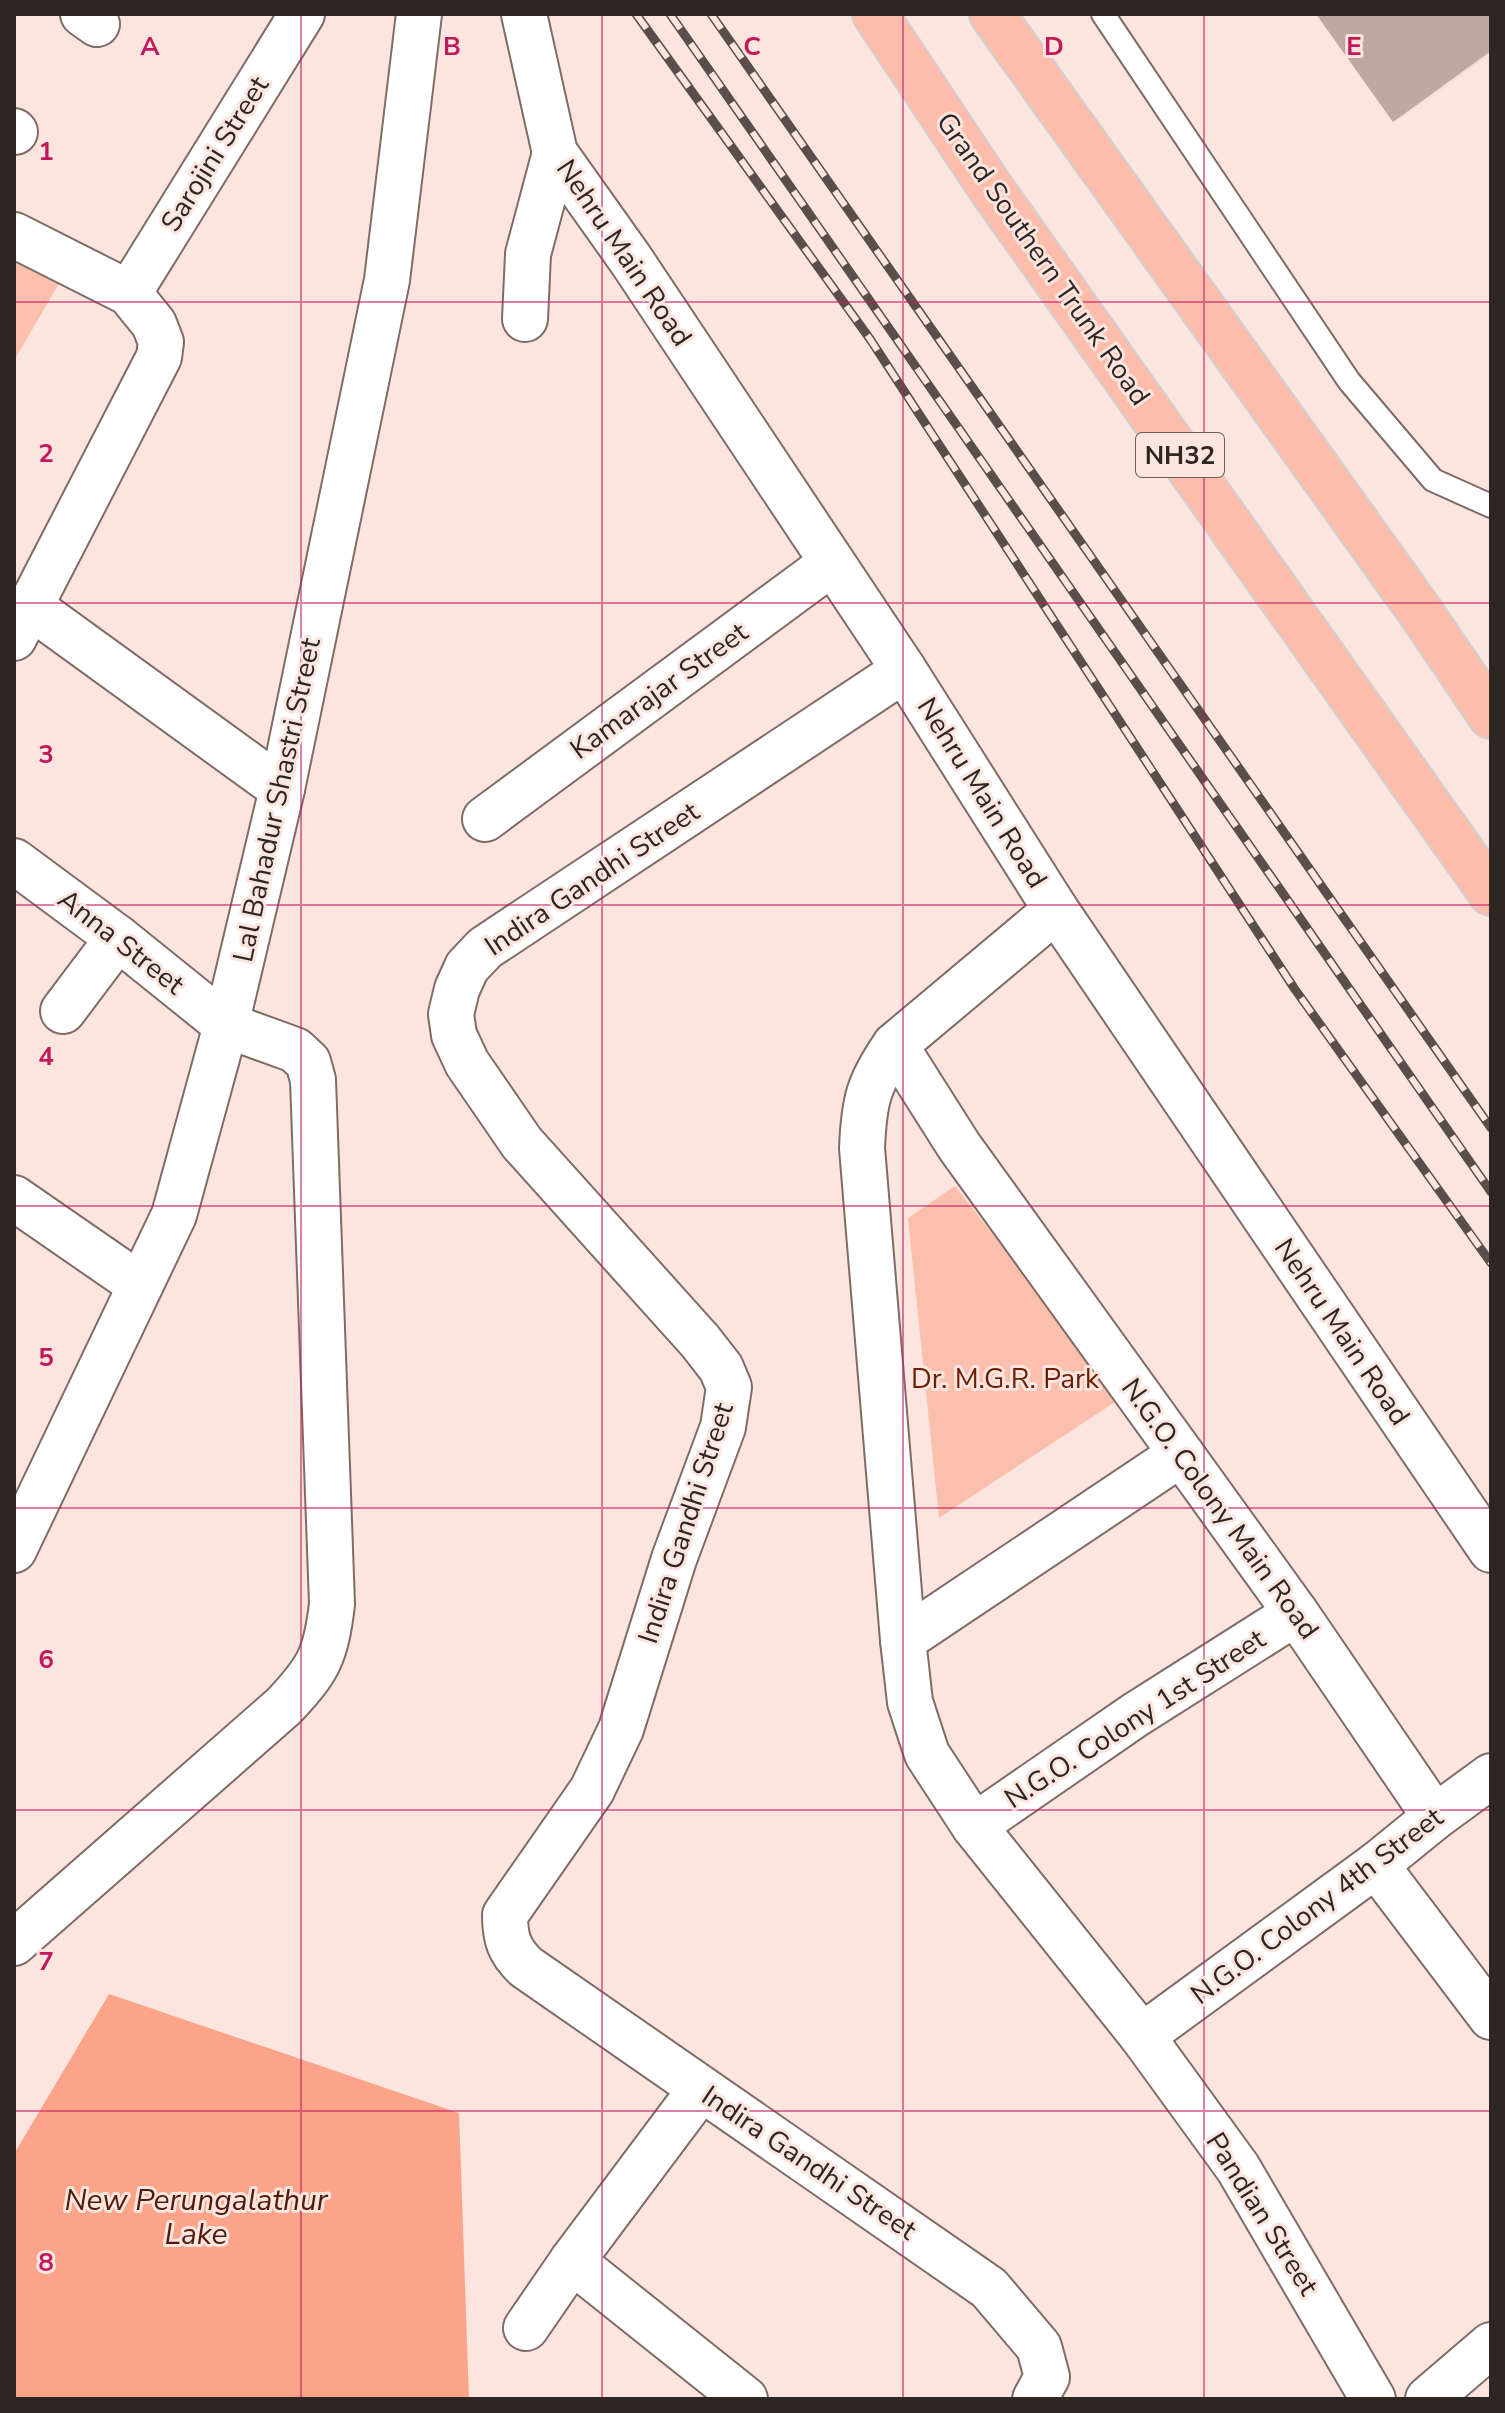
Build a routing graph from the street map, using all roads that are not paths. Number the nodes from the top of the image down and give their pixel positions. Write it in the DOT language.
graph roads {
  1 [pos="302,14"];
  2 [pos="419,14"];
  3 [pos="524,14"];
  4 [pos="875,14"];
  5 [pos="992,14"];
  6 [pos="1103,14"];
  7 [pos="555,153"];
  8 [pos="14,235"];
  9 [pos="129,293"];
  10 [pos="525,319"];
  11 [pos="1491,506"];
  12 [pos="832,563"];
  13 [pos="23,622"];
  14 [pos="904,670"];
  15 [pos="1491,716"];
  16 [pos="282,789"];
  17 [pos="485,819"];
  18 [pos="14,861"];
  19 [pos="1491,893"];
  20 [pos="1056,910"];
  21 [pos="118,938"];
  22 [pos="63,1011"];
  23 [pos="226,1025"];
  24 [pos="895,1045"];
  25 [pos="14,1198"];
  26 [pos="140,1285"];
  27 [pos="1181,1454"];
  28 [pos="14,1550"];
  29 [pos="1491,1550"];
  30 [pos="1296,1613"];
  31 [pos="903,1640"];
  32 [pos="1491,1776"];
  33 [pos="1435,1817"];
  34 [pos="974,1826"];
  35 [pos="1376,1865"];
  36 [pos="14,1943"];
  37 [pos="1491,2017"];
  38 [pos="1142,2036"];
  39 [pos="700,2090"];
  40 [pos="572,2261"];
  41 [pos="526,2328"];
  42 [pos="1491,2345"];
  43 [pos="745,2399"];
  44 [pos="1035,2399"];
  45 [pos="1373,2399"];
  46 [pos="1428,2399"];
  1 -- 9 [label="street, Sarojini Street"];
  2 -- 16 [label="street, Lal Bahadur Shastri Street"];
  3 -- 7 [label="street, Nehru Main Road"];
  4 -- 19 [label="highway, Grand Southern Trunk Road / NH32"];
  5 -- 15 [label="highway"];
  6 -- 11 [label="lane"];
  7 -- 10 [label="street"];
  7 -- 12 [label="street, Nehru Main Road"];
  8 -- 9 [label="street"];
  9 -- 13 [label="street"];
  12 -- 14 [label="street, Nehru Main Road"];
  12 -- 17 [label="street, Kamarajar Street"];
  13 -- 16 [label="street"];
  14 -- 20 [label="street, Nehru Main Road"];
  14 -- 39 [label="street, Indira Gandhi Street"];
  16 -- 23 [label="street, Lal Bahadur Shastri Street"];
  18 -- 21 [label="street, Anna Street"];
  20 -- 24 [label="street, Pandian Street"];
  20 -- 29 [label="street, Nehru Main Road"];
  21 -- 22 [label="street"];
  21 -- 23 [label="street, Anna Street"];
  23 -- 26 [label="street, Lal Bahadur Shastri Street"];
  23 -- 36 [label="street, Anna Street"];
  24 -- 27 [label="street, N.G.O. Colony Main Road"];
  24 -- 31 [label="street, Pandian Street"];
  25 -- 26 [label="street"];
  26 -- 28 [label="street, Lal Bahadur Shastri Street"];
  27 -- 30 [label="street, N.G.O. Colony Main Road"];
  27 -- 31 [label="street"];
  30 -- 33 [label="street, N.G.O. Colony Main Road"];
  30 -- 34 [label="street, N.G.O. Colony 1st Street"];
  31 -- 34 [label="street, Pandian Street"];
  32 -- 33 [label="street, N.G.O. Colony 4th Street"];
  33 -- 35 [label="street, N.G.O. Colony 4th Street"];
  34 -- 38 [label="street, Pandian Street"];
  35 -- 37 [label="street"];
  35 -- 38 [label="street, N.G.O. Colony 4th Street"];
  38 -- 45 [label="street, Pandian Street"];
  39 -- 40 [label="street"];
  39 -- 44 [label="street, Indira Gandhi Street"];
  40 -- 41 [label="street"];
  40 -- 43 [label="street"];
  42 -- 46 [label="street"];
}
